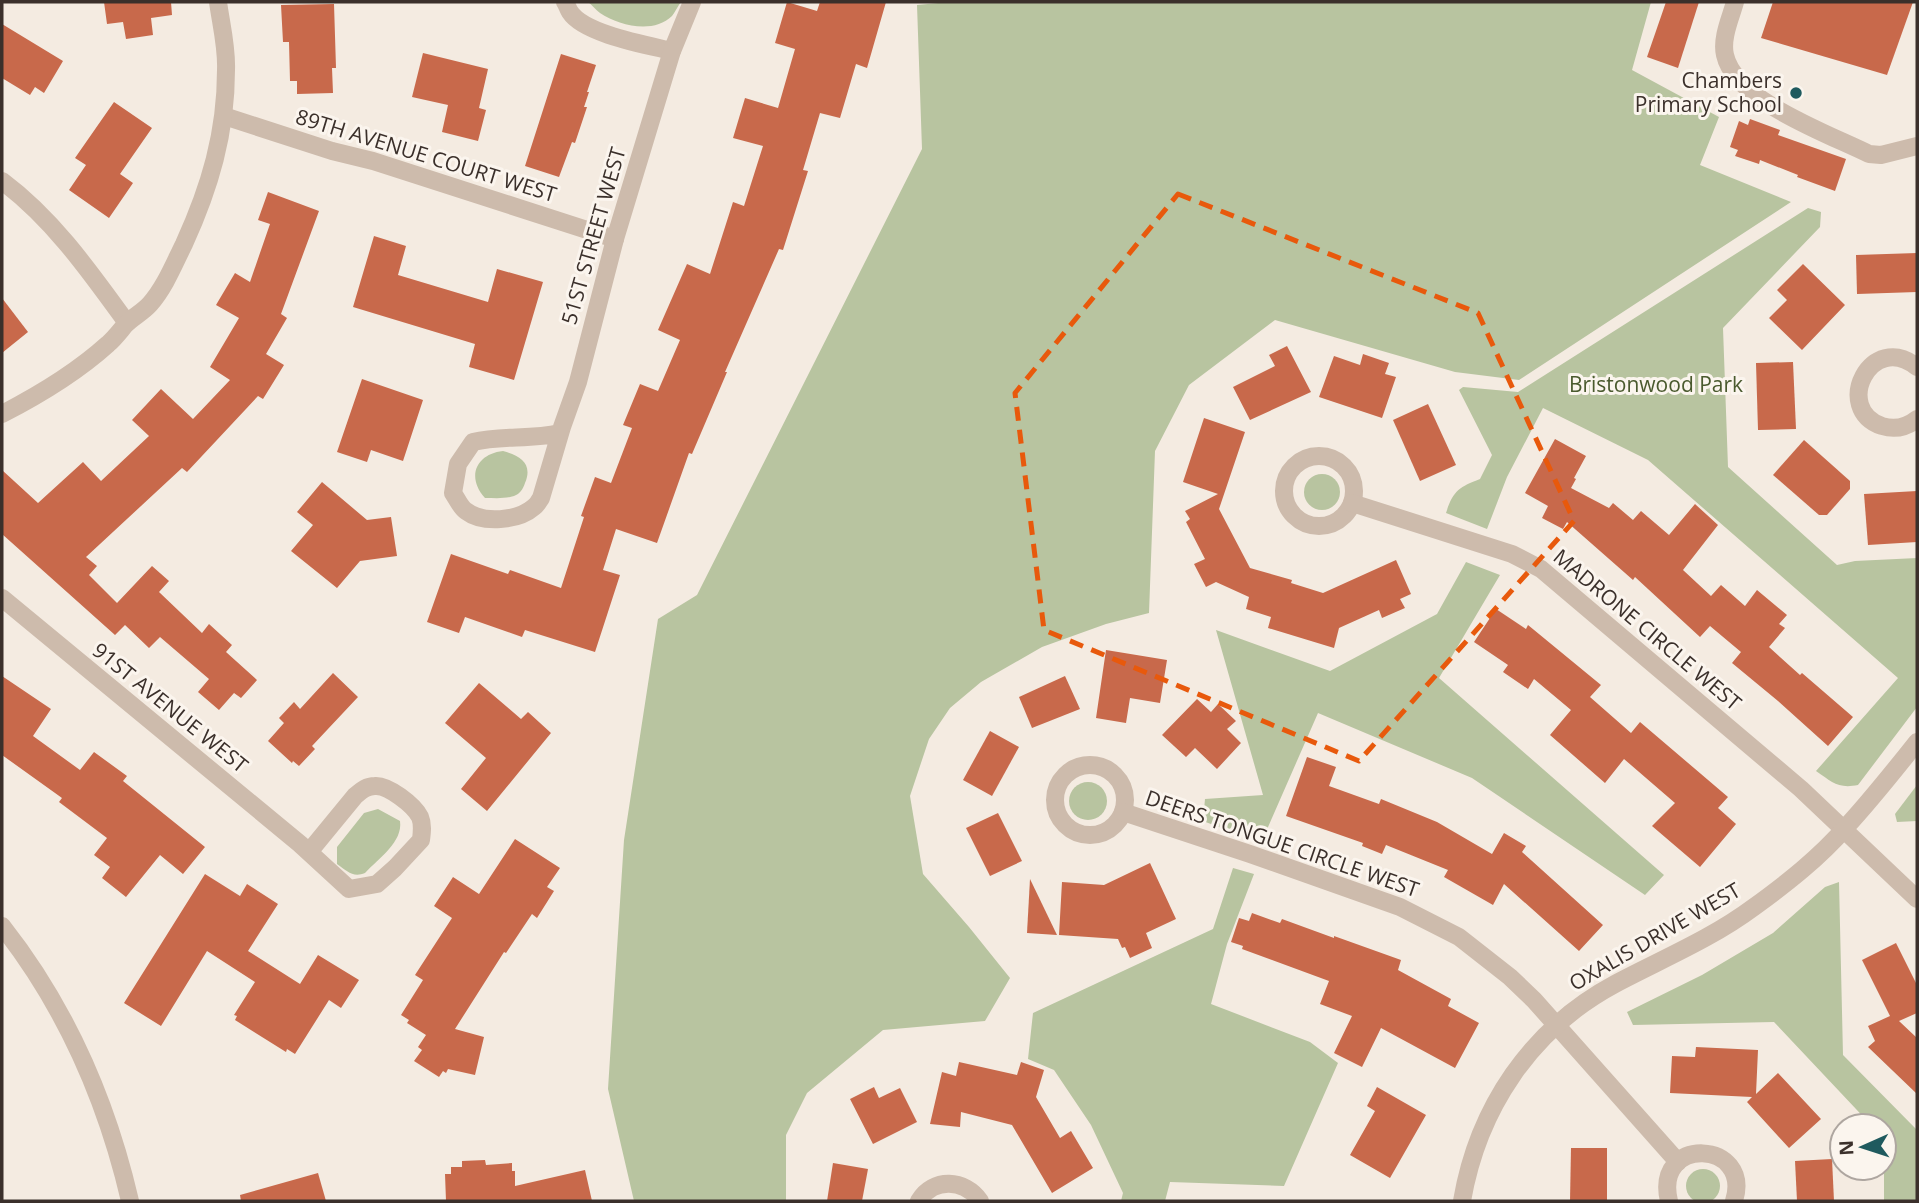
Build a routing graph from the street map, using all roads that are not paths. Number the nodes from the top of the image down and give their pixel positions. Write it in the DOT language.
graph roads {
  1 [pos="218,2"];
  2 [pos="565,2"];
  3 [pos="692,2"];
  4 [pos="1735,2"];
  5 [pos="672,51"];
  6 [pos="224,116"];
  7 [pos="1917,146"];
  8 [pos="2,181"];
  9 [pos="615,239"];
  10 [pos="127,323"];
  11 [pos="1917,367"];
  12 [pos="2,414"];
  13 [pos="1917,419"];
  14 [pos="560,433"];
  15 [pos="1352,503"];
  16 [pos="2,598"];
  17 [pos="1917,742"];
  18 [pos="1123,812"];
  19 [pos="1845,829"];
  20 [pos="309,852"];
  21 [pos="1917,899"];
  22 [pos="2,926"];
  23 [pos="1555,1025"];
  24 [pos="1678,1162"];
  25 [pos="130,1201"];
  26 [pos="919,1201"];
  27 [pos="980,1201"];
  28 [pos="1462,1201"];
  29 [pos="1669,1201"];
  30 [pos="1734,1201"];
  1 -- 6 [label="street"];
  2 -- 5 [label="street"];
  3 -- 5 [label="street, 51ST STREET WEST"];
  4 -- 7 [label="street"];
  5 -- 9 [label="street, 51ST STREET WEST"];
  6 -- 9 [label="street, 89TH AVENUE COURT WEST"];
  6 -- 10 [label="street"];
  8 -- 10 [label="street"];
  9 -- 14 [label="street, 51ST STREET WEST"];
  10 -- 12 [label="street"];
  11 -- 13 [label="street"];
  14 -- 14 [label="street, 51ST STREET WEST"];
  15 -- 15 [label="street"];
  15 -- 19 [label="street, MADRONE CIRCLE WEST"];
  16 -- 20 [label="street, 91ST AVENUE WEST"];
  17 -- 19 [label="street, OXALIS DRIVE WEST"];
  18 -- 18 [label="street, DEERS TONGUE CIRCLE WEST"];
  18 -- 23 [label="street, DEERS TONGUE CIRCLE WEST"];
  19 -- 21 [label="street, MADRONE CIRCLE WEST"];
  19 -- 23 [label="street, OXALIS DRIVE WEST"];
  20 -- 20 [label="street, 91ST AVENUE WEST"];
  22 -- 25 [label="street"];
  23 -- 24 [label="street, DEERS TONGUE CIRCLE WEST"];
  23 -- 28 [label="street, OXALIS DRIVE WEST"];
  24 -- 29 [label="street"];
  24 -- 30 [label="street"];
  26 -- 27 [label="street"];
}
